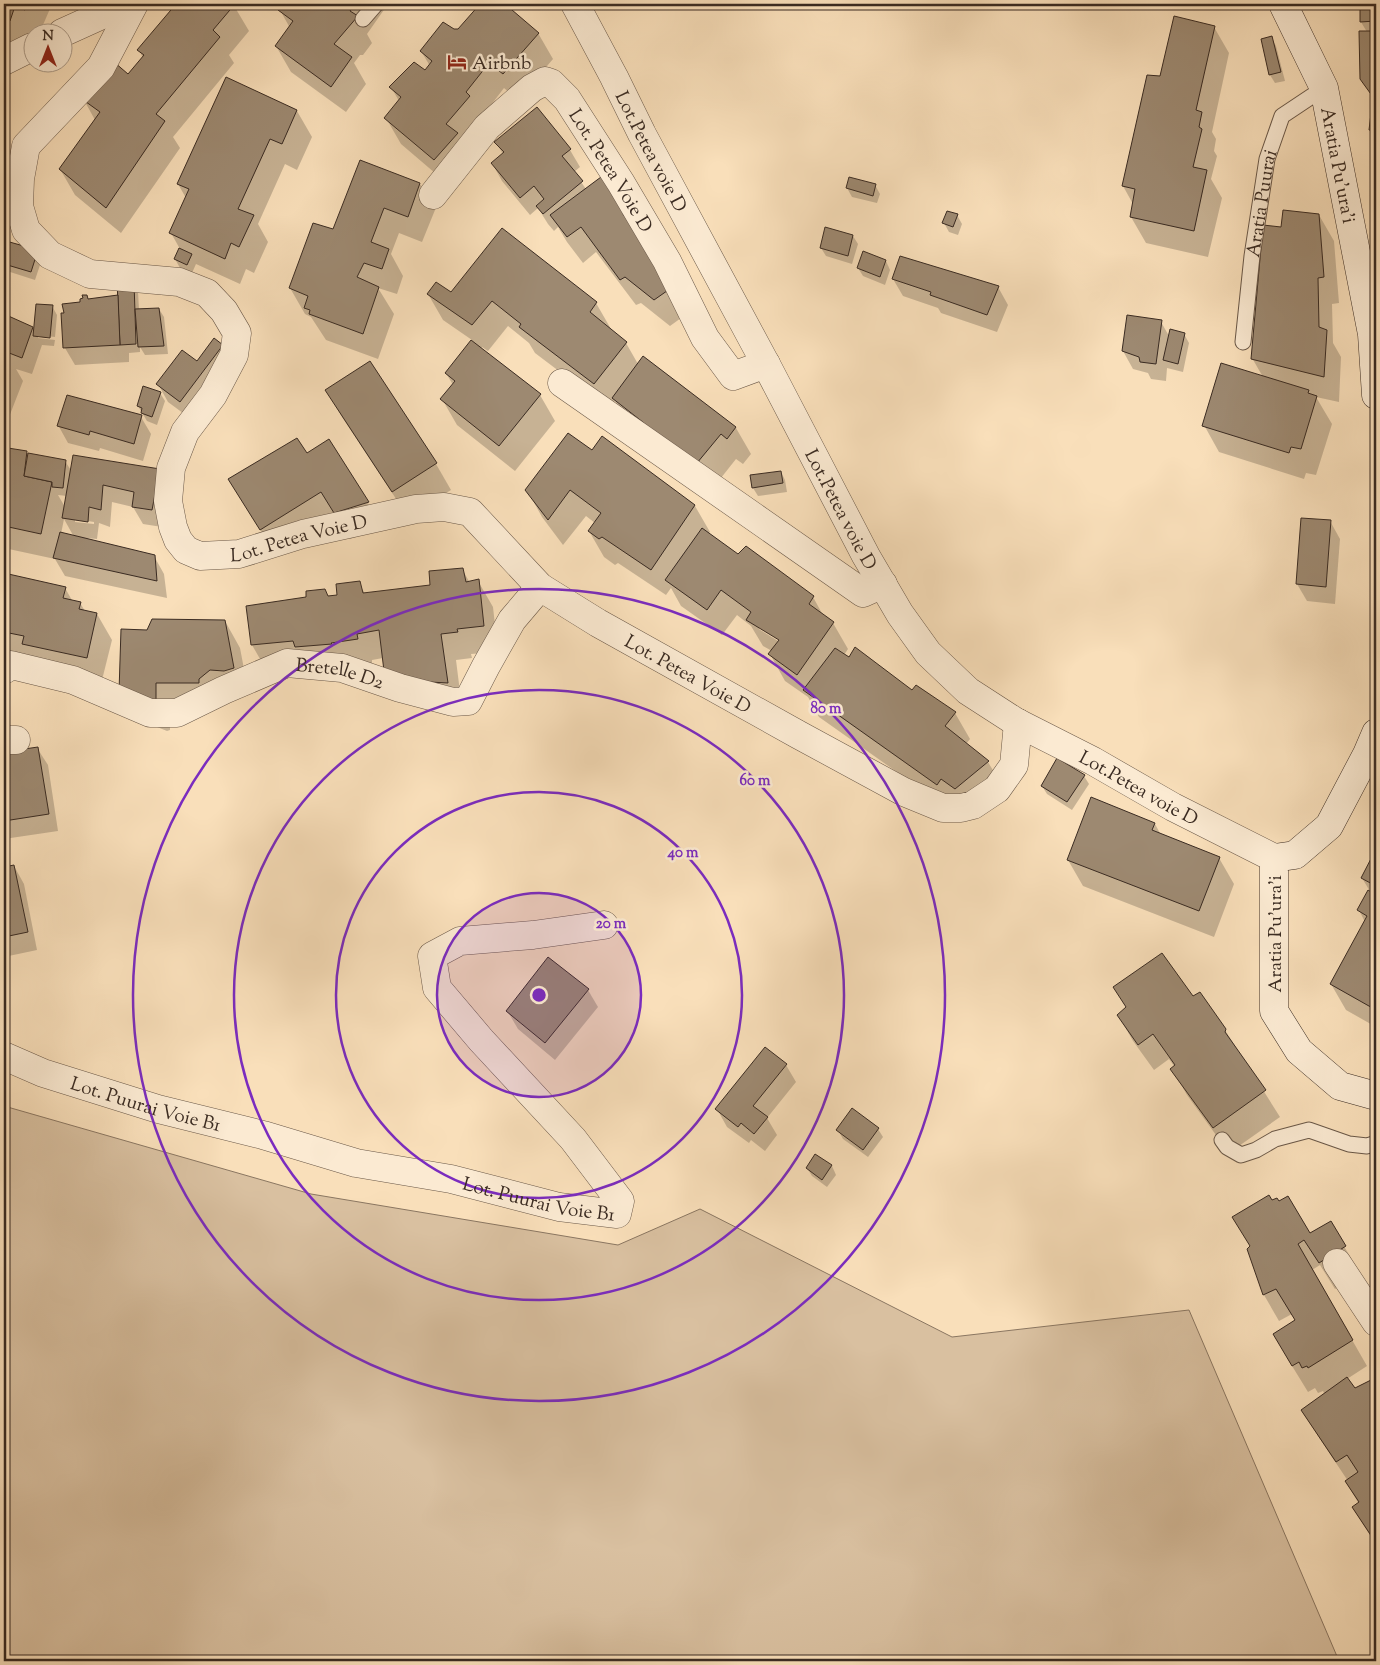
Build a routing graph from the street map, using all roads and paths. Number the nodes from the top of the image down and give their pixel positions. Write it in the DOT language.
graph roads {
  1 [pos="126,4"];
  2 [pos="134,4"];
  3 [pos="376,4"];
  4 [pos="575,4"];
  5 [pos="1282,4"];
  6 [pos="363,19"];
  7 [pos="72,28"];
  8 [pos="22,52"];
  9 [pos="4,61"];
  10 [pos="1324,88"];
  11 [pos="433,195"];
  12 [pos="1243,342"];
  13 [pos="766,364"];
  14 [pos="562,383"];
  15 [pos="1376,395"];
  16 [pos="883,584"];
  17 [pos="540,588"];
  18 [pos="4,670"];
  19 [pos="1018,723"];
  20 [pos="1375,738"];
  21 [pos="1274,858"];
  22 [pos="604,925"];
  23 [pos="4,1056"];
  24 [pos="1376,1096"];
  25 [pos="1222,1140"];
  26 [pos="1376,1143"];
  27 [pos="1337,1263"];
  28 [pos="1376,1322"];
  1 -- 7 [label="street"];
  2 -- 17 [label="street, Lot. Petea Voie D"];
  3 -- 6 [label="lane"];
  4 -- 13 [label="street, Lot.Petea voie D"];
  5 -- 10 [label="street, Aratia Pu'ura'i"];
  8 -- 9 [label="street"];
  10 -- 12 [label="lane, Aratia Puurai"];
  10 -- 15 [label="street, Aratia Pu'ura'i"];
  11 -- 13 [label="street, Lot. Petea Voie D"];
  13 -- 16 [label="street, Lot.Petea voie D"];
  14 -- 16 [label="street"];
  16 -- 19 [label="street, Lot.Petea voie D"];
  17 -- 18 [label="street, Bretelle D2"];
  17 -- 19 [label="street, Lot. Petea Voie D"];
  19 -- 21 [label="street, Lot.Petea voie D"];
  20 -- 21 [label="street, Aratia Pu'ura'i"];
  21 -- 24 [label="street, Aratia Pu'ura'i"];
  22 -- 23 [label="street, Lot. Puurai Voie B1"];
  25 -- 26 [label="lane"];
  27 -- 28 [label="street"];
}
